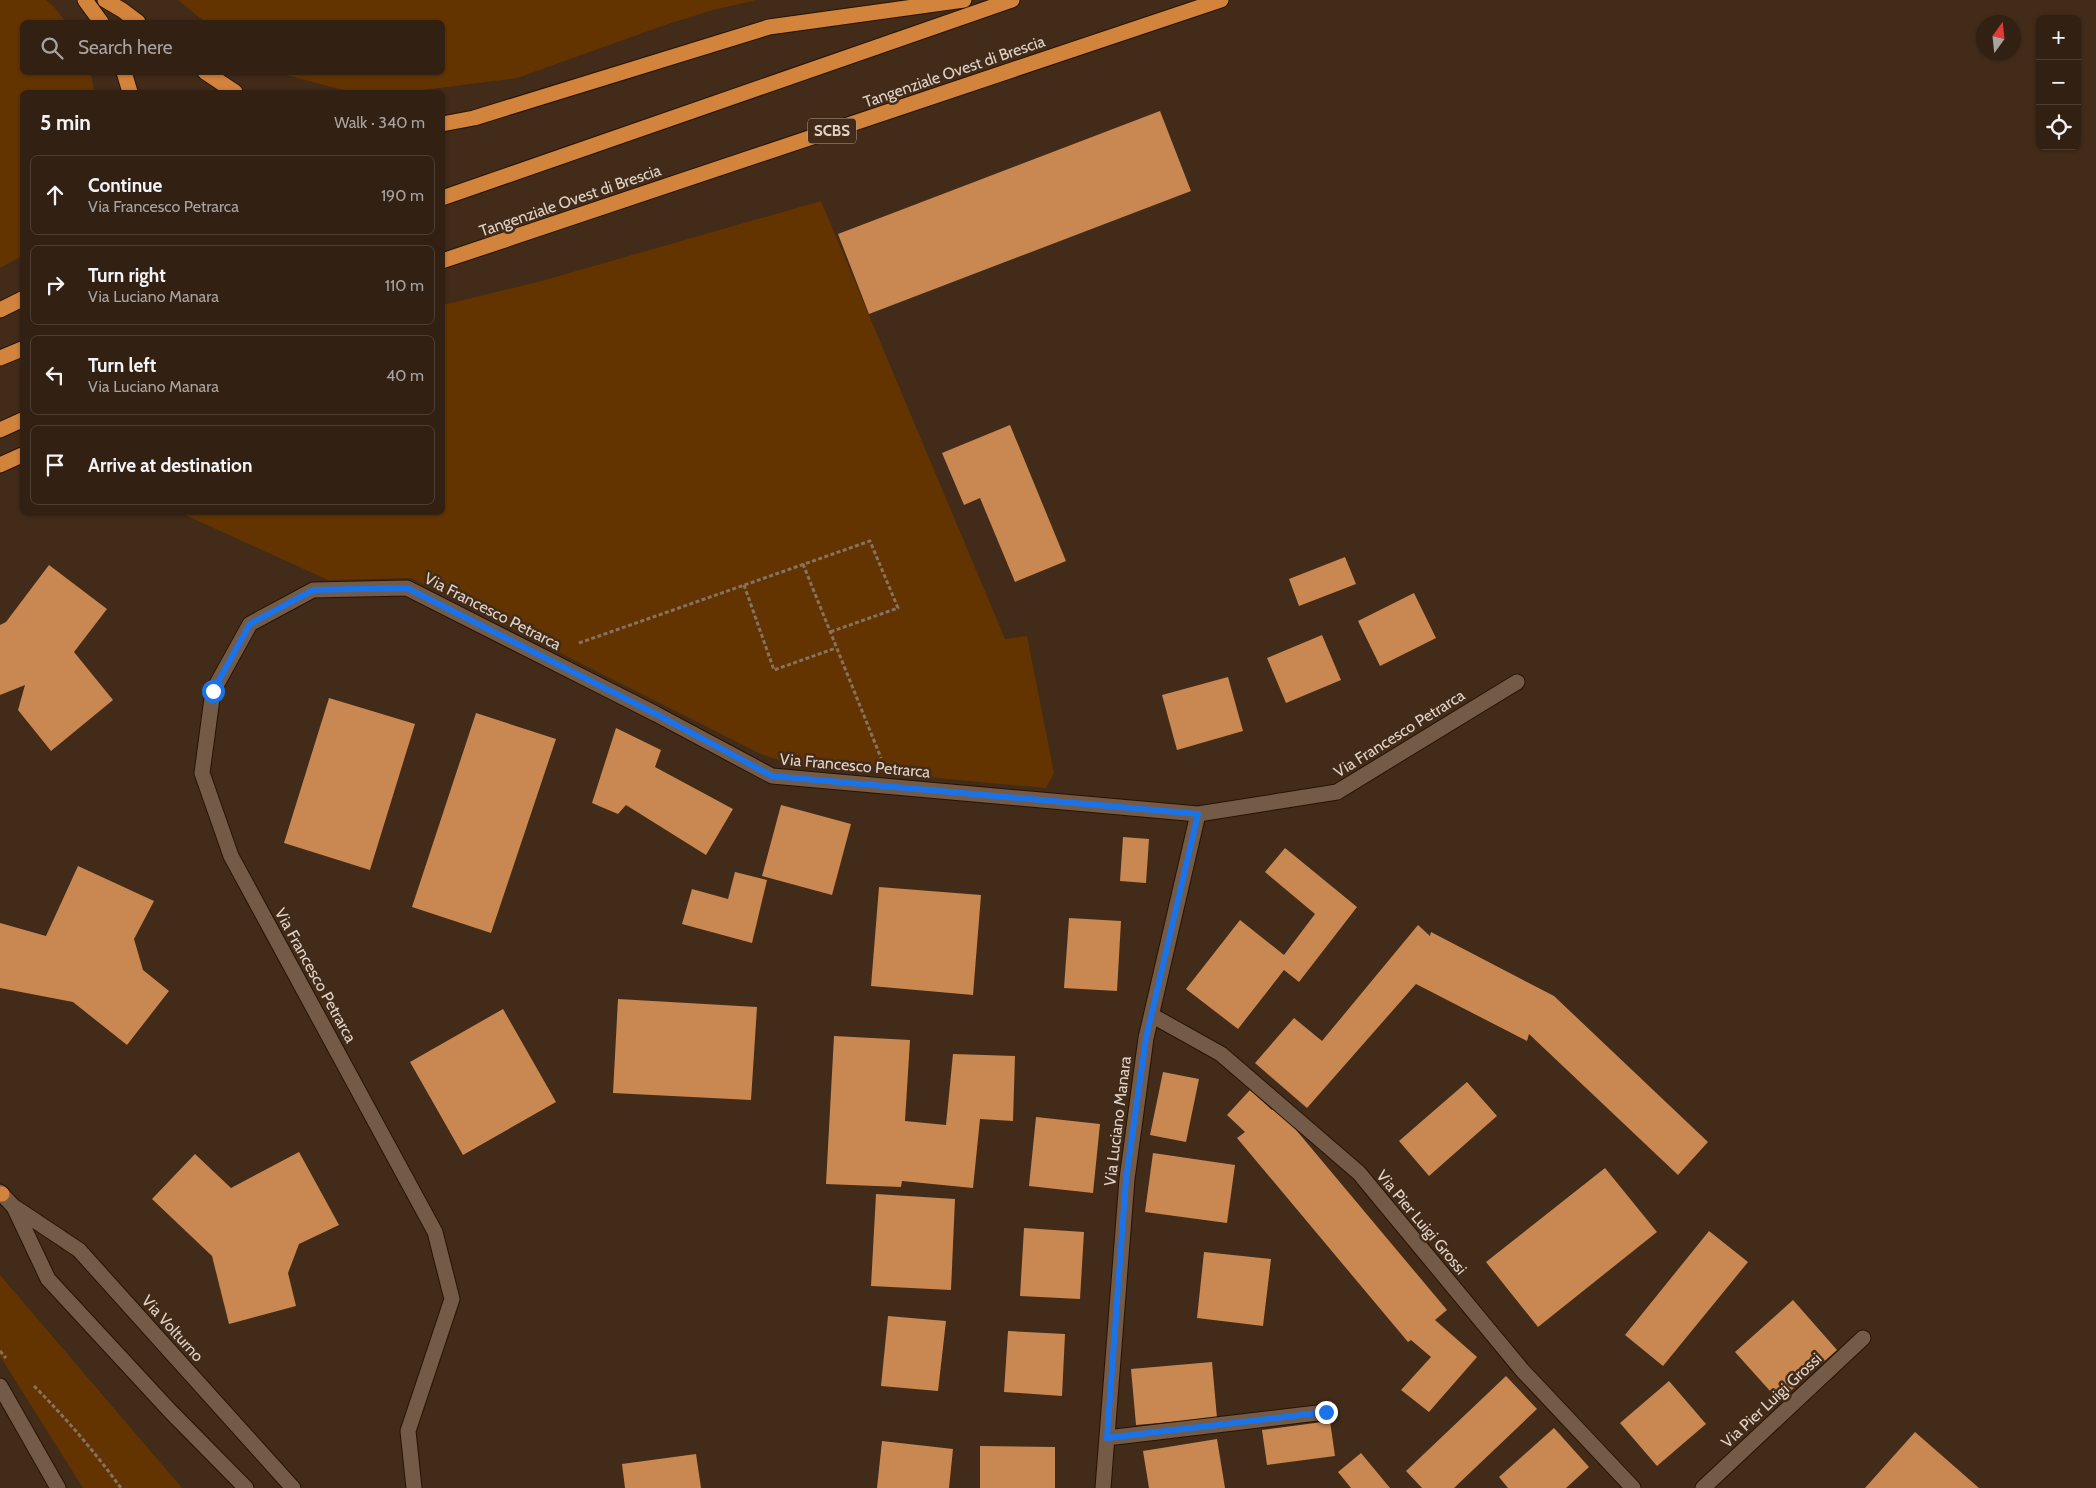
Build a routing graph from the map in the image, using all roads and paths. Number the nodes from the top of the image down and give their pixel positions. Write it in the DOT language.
graph roads {
  1 [pos="85,0"];
  2 [pos="105,0"];
  3 [pos="964,0"];
  4 [pos="1012,0"];
  5 [pos="1221,0"];
  6 [pos="100,20"];
  7 [pos="135,20"];
  8 [pos="125,75"];
  9 [pos="210,75"];
  10 [pos="129,90"];
  11 [pos="232,90"];
  12 [pos="445,123"];
  13 [pos="445,197"];
  14 [pos="445,260"];
  15 [pos="20,300"];
  16 [pos="0,310"];
  17 [pos="20,350"];
  18 [pos="0,358"];
  19 [pos="20,421"];
  20 [pos="0,430"];
  21 [pos="20,456"];
  22 [pos="0,465"];
  23 [pos="804,564"];
  24 [pos="744,585"];
  25 [pos="830,632"];
  26 [pos="571,646"];
  27 [pos="836,648"];
  28 [pos="1517,682"];
  29 [pos="874,760"];
  30 [pos="1198,814"];
  31 [pos="1152,1016"];
  32 [pos="1,1193"];
  33 [pos="13,1206"];
  34 [pos="1863,1338"];
  35 [pos="0,1351"];
  36 [pos="7,1358"];
  37 [pos="33,1385"];
  38 [pos="0,1386"];
  39 [pos="1326,1412"];
  40 [pos="1107,1438"];
  41 [pos="58,1488"];
  42 [pos="121,1488"];
  43 [pos="246,1488"];
  44 [pos="293,1488"];
  45 [pos="414,1488"];
  46 [pos="1103,1488"];
  47 [pos="1633,1488"];
  48 [pos="1703,1488"];
  1 -- 6 [label="highway"];
  2 -- 7 [label="highway"];
  3 -- 12 [label="highway"];
  4 -- 13 [label="highway"];
  5 -- 14 [label="highway, Tangenziale Ovest di Brescia / SCBS"];
  8 -- 10 [label="highway"];
  9 -- 11 [label="highway"];
  15 -- 16 [label="highway"];
  17 -- 18 [label="highway"];
  19 -- 20 [label="highway"];
  21 -- 22 [label="highway"];
  23 -- 24 [label="path"];
  23 -- 25 [label="path"];
  23 -- 25 [label="path"];
  24 -- 26 [label="path"];
  24 -- 27 [label="path"];
  25 -- 27 [label="path"];
  27 -- 29 [label="path"];
  28 -- 30 [label="street, Via Francesco Petrarca"];
  30 -- 31 [label="street, Via Luciano Manara"];
  30 -- 45 [label="street, Via Francesco Petrarca"];
  31 -- 40 [label="street, Via Luciano Manara"];
  31 -- 47 [label="street, Via Pier Luigi Grossi"];
  32 -- 33 [label="street, Via Volturno"];
  33 -- 43 [label="street, Via Volturno"];
  33 -- 44 [label="street, Via Volturno"];
  34 -- 48 [label="street, Via Pier Luigi Grossi"];
  35 -- 36 [label="path"];
  37 -- 42 [label="path"];
  38 -- 41 [label="street"];
  39 -- 40 [label="street"];
  40 -- 46 [label="street, Via Luciano Manara"];
}
